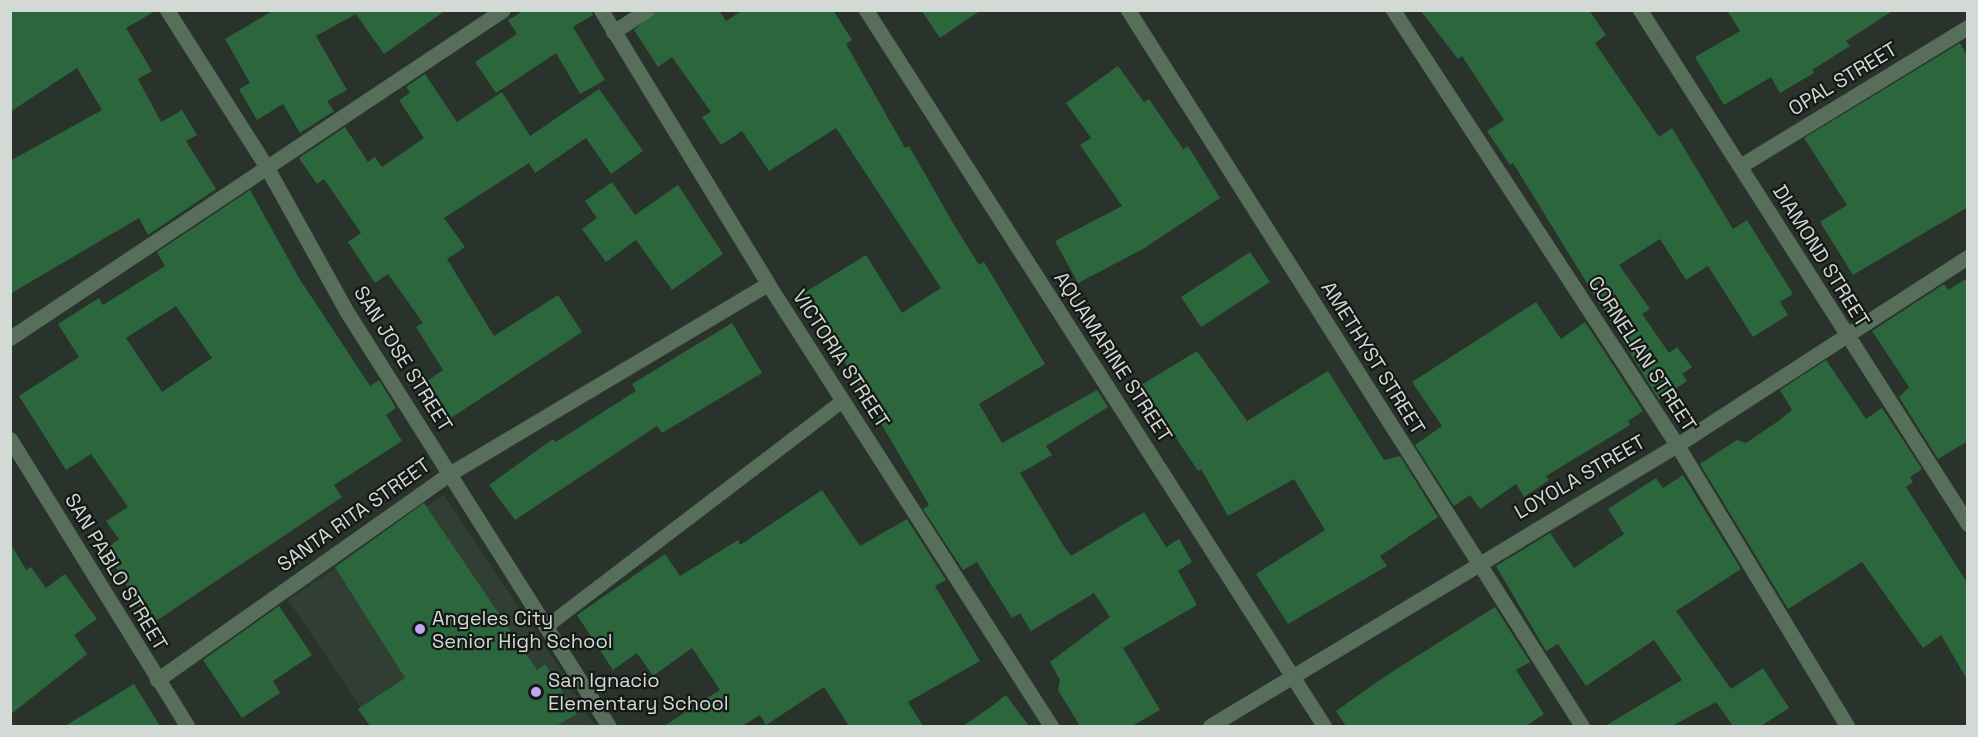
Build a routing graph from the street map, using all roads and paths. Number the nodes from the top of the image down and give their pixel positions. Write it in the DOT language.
graph roads {
  1 [pos="167,10"];
  2 [pos="503,10"];
  3 [pos="601,10"];
  4 [pos="647,10"];
  5 [pos="866,10"];
  6 [pos="1128,10"];
  7 [pos="1393,10"];
  8 [pos="1646,13"];
  9 [pos="1968,27"];
  10 [pos="613,32"];
  11 [pos="266,166"];
  12 [pos="1740,166"];
  13 [pos="1968,257"];
  14 [pos="768,284"];
  15 [pos="1847,337"];
  16 [pos="10,338"];
  17 [pos="843,401"];
  18 [pos="10,440"];
  19 [pos="1677,445"];
  20 [pos="449,474"];
  21 [pos="1965,515"];
  22 [pos="1477,562"];
  23 [pos="546,627"];
  24 [pos="1293,678"];
  25 [pos="158,680"];
  26 [pos="187,726"];
  27 [pos="609,726"];
  28 [pos="1051,726"];
  29 [pos="1210,726"];
  30 [pos="1324,726"];
  31 [pos="1582,726"];
  32 [pos="1847,726"];
  1 -- 11 [label="street, SAN JOSE STREET"];
  2 -- 11 [label="street"];
  3 -- 10 [label="street, VICTORIA STREET"];
  4 -- 10 [label="street"];
  5 -- 24 [label="street, AQUAMARINE STREET"];
  6 -- 22 [label="street, AMETHYST STREET"];
  7 -- 19 [label="street, CORNELIAN STREET"];
  8 -- 12 [label="street, DIAMOND STREET"];
  9 -- 12 [label="street, OPAL STREET"];
  10 -- 14 [label="street, VICTORIA STREET"];
  11 -- 16 [label="street"];
  11 -- 20 [label="street, SAN JOSE STREET"];
  12 -- 15 [label="street, DIAMOND STREET"];
  13 -- 15 [label="street, LOYOLA STREET"];
  14 -- 17 [label="street, VICTORIA STREET"];
  14 -- 20 [label="street, SANTA RITA STREET"];
  15 -- 19 [label="street, LOYOLA STREET"];
  15 -- 21 [label="street, DIAMOND STREET"];
  17 -- 23 [label="lane"];
  17 -- 28 [label="street, VICTORIA STREET"];
  18 -- 25 [label="street, SAN PABLO STREET"];
  19 -- 22 [label="street, LOYOLA STREET"];
  19 -- 32 [label="street, CORNELIAN STREET"];
  20 -- 23 [label="street, SAN JOSE STREET"];
  20 -- 25 [label="street, SANTA RITA STREET"];
  22 -- 24 [label="street, LOYOLA STREET"];
  22 -- 31 [label="street, AMETHYST STREET"];
  23 -- 27 [label="street, SAN JOSE STREET"];
  24 -- 29 [label="street, LOYOLA STREET"];
  24 -- 30 [label="street, AQUAMARINE STREET"];
  25 -- 26 [label="street, SAN PABLO STREET"];
}
